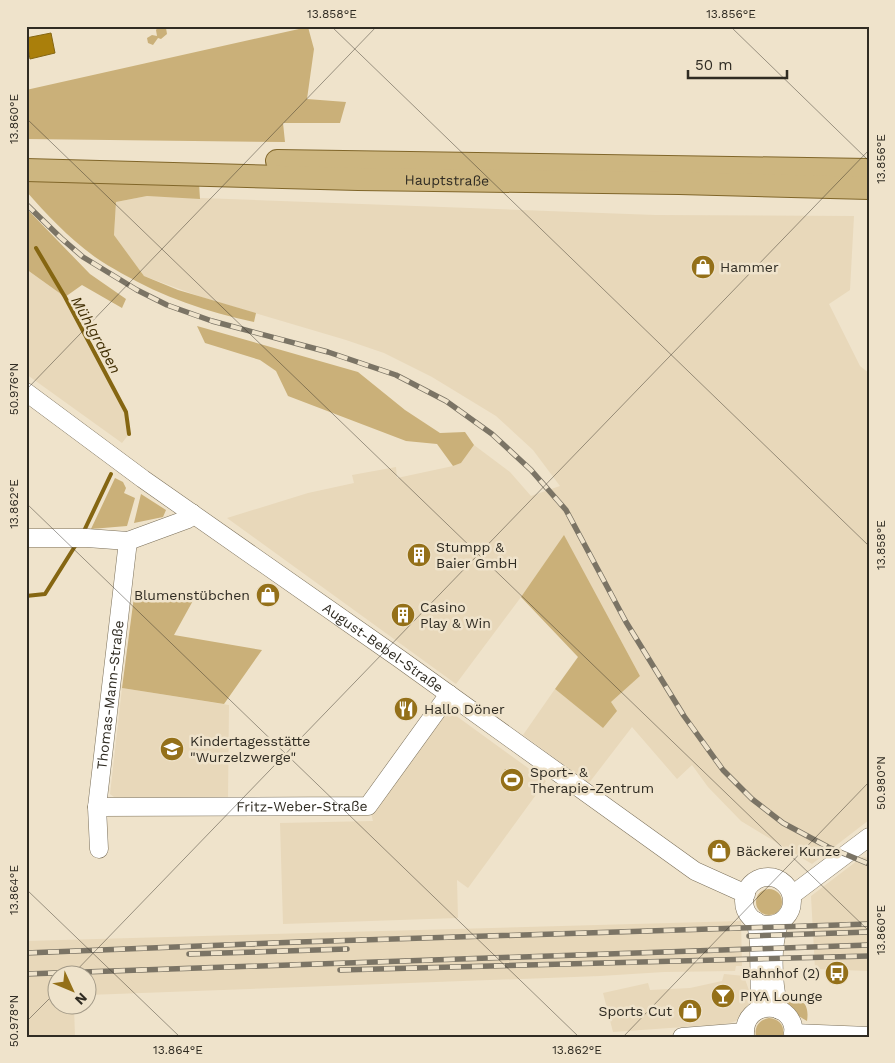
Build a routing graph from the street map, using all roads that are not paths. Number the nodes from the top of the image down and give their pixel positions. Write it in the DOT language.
graph roads {
  1 [pos="26,158"];
  2 [pos="26,170"];
  3 [pos="869,170"];
  4 [pos="869,188"];
  5 [pos="26,392"];
  6 [pos="192,513"];
  7 [pos="26,538"];
  8 [pos="128,541"];
  9 [pos="449,694"];
  10 [pos="97,807"];
  11 [pos="869,836"];
  12 [pos="99,849"];
  13 [pos="746,894"];
  14 [pos="792,895"];
  15 [pos="756,922"];
  16 [pos="779,923"];
  17 [pos="760,1009"];
  18 [pos="779,1010"];
  19 [pos="745,1034"];
  20 [pos="793,1035"];
  21 [pos="869,1036"];
  22 [pos="682,1037"];
  1 -- 3 [label="main road, Hauptstraße"];
  2 -- 4 [label="main road, Hauptstraße"];
  5 -- 6 [label="street, August-Bebel-Straße"];
  6 -- 8 [label="street"];
  6 -- 9 [label="street, August-Bebel-Straße"];
  7 -- 8 [label="street"];
  8 -- 10 [label="street, Thomas-Mann-Straße"];
  9 -- 10 [label="street, Fritz-Weber-Straße"];
  9 -- 13 [label="street, August-Bebel-Straße"];
  10 -- 12 [label="street, Thomas-Mann-Straße"];
  11 -- 14 [label="street"];
  13 -- 14 [label="street"];
  13 -- 15 [label="street"];
  14 -- 16 [label="street"];
  15 -- 16 [label="street"];
  15 -- 17 [label="street"];
  16 -- 18 [label="street"];
  17 -- 18 [label="street"];
  17 -- 19 [label="street"];
  18 -- 20 [label="street"];
  19 -- 22 [label="street"];
  20 -- 21 [label="street"];
}
